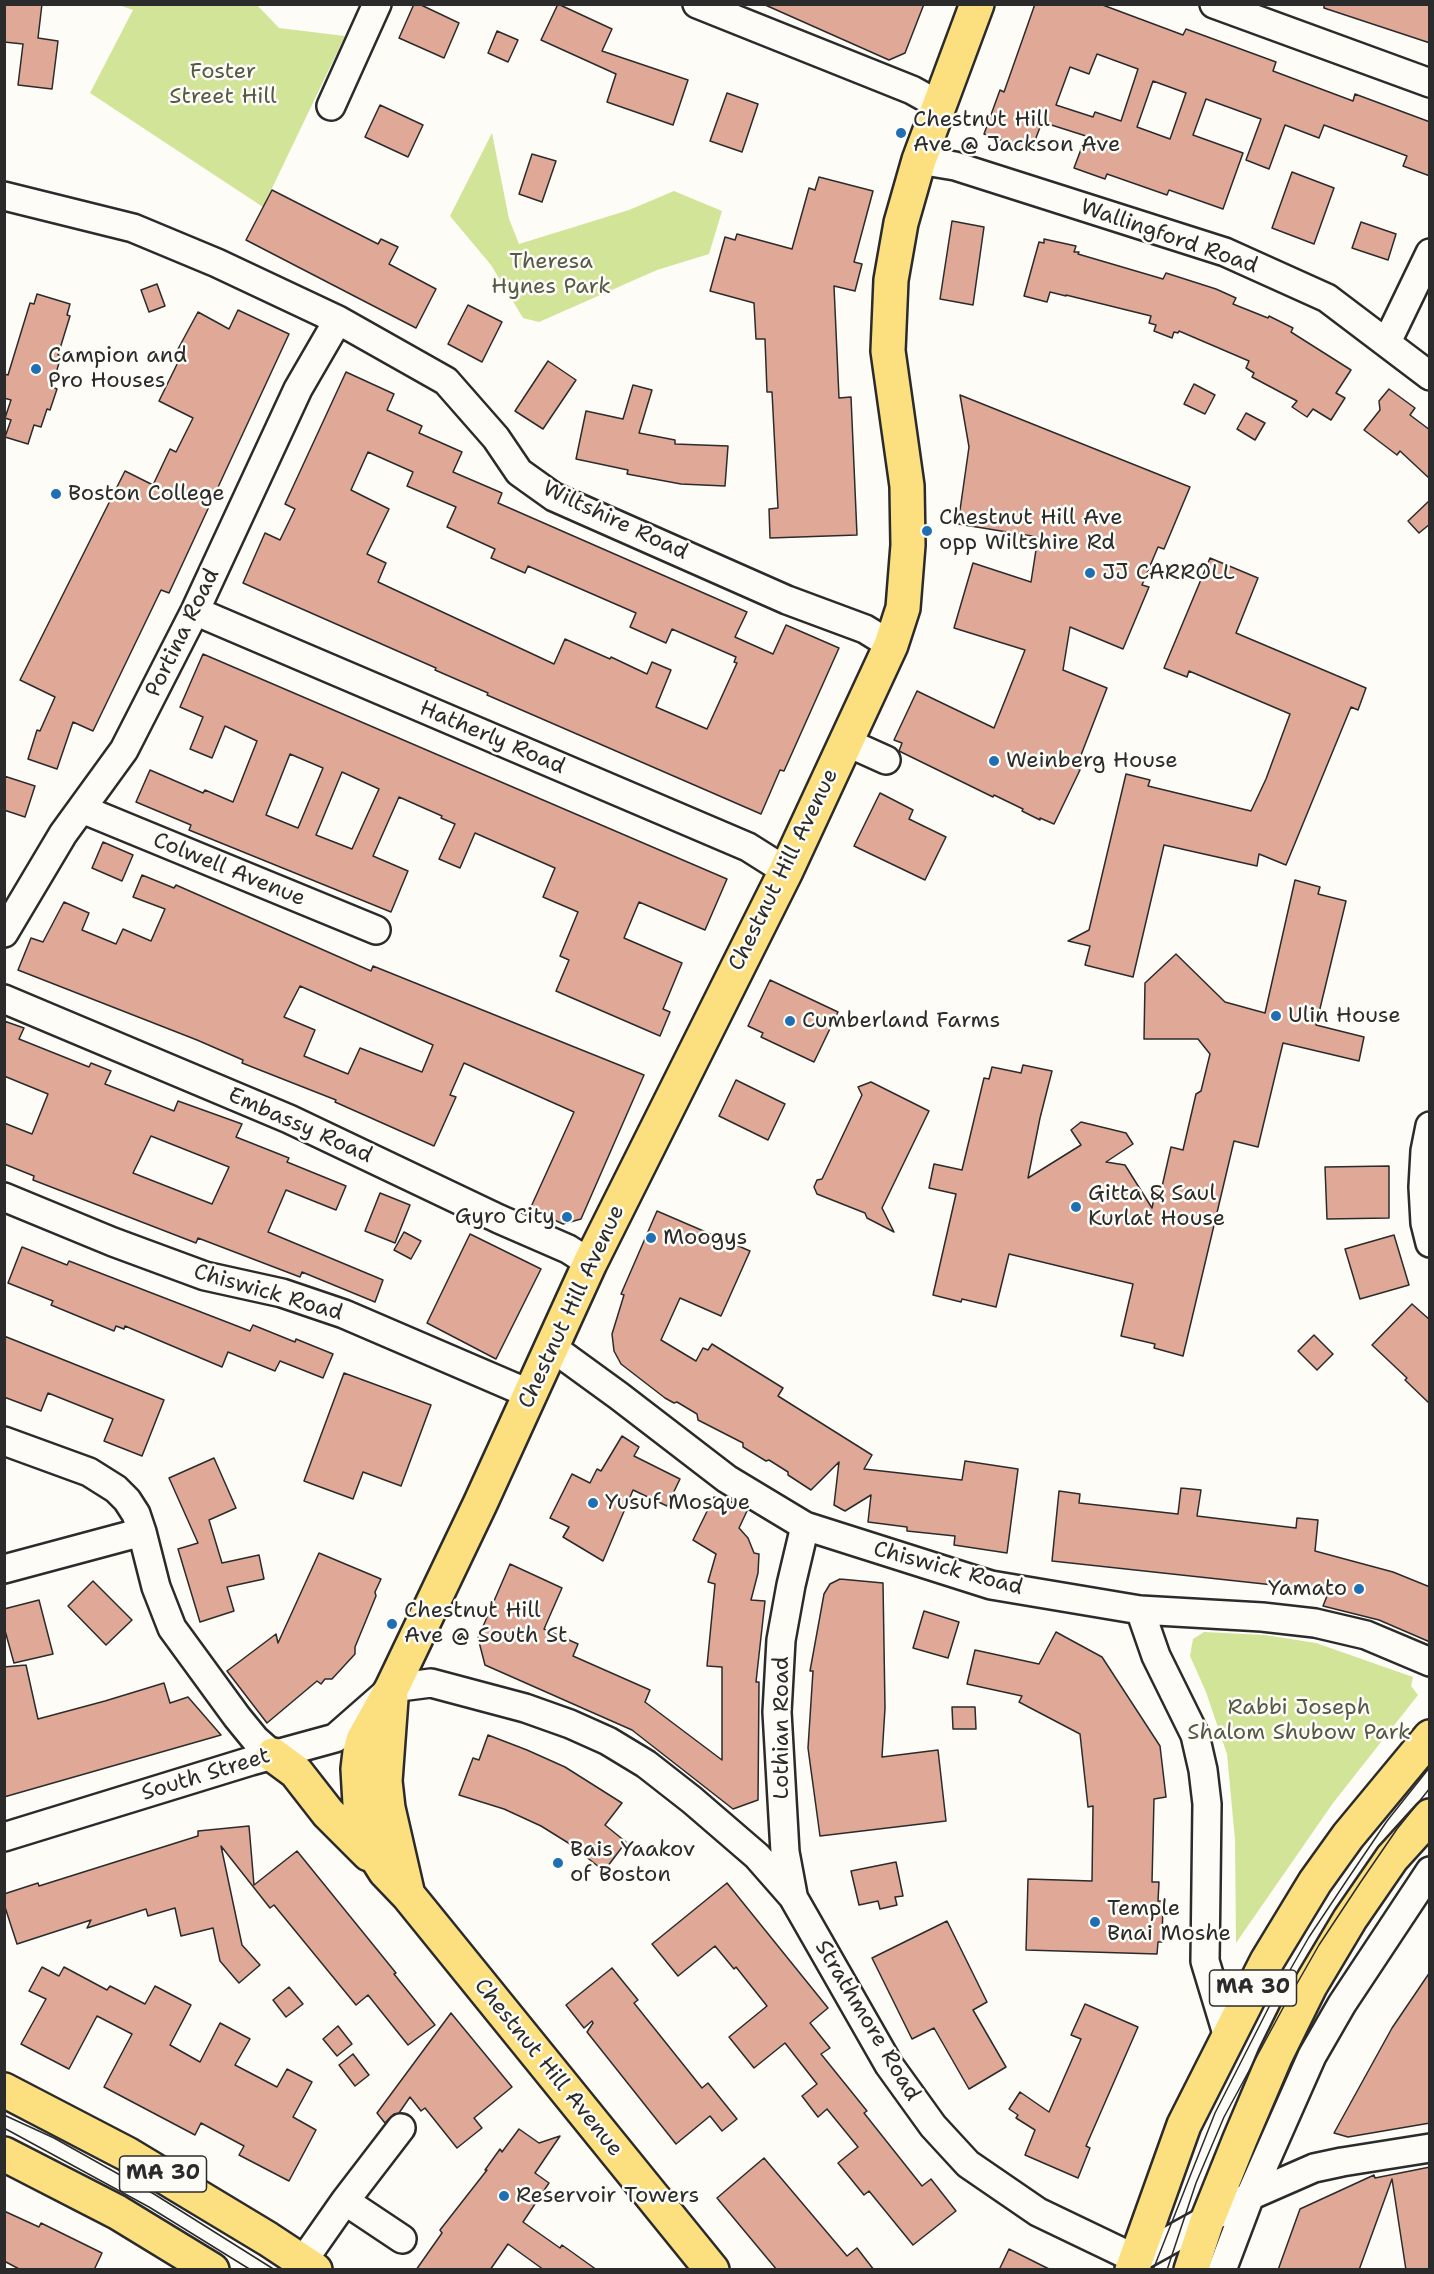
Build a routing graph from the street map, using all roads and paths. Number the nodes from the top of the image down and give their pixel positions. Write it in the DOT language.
graph roads {
  1 [pos="377,4"];
  2 [pos="697,4"];
  3 [pos="976,4"];
  4 [pos="1214,4"];
  5 [pos="1430,83"];
  6 [pos="939,105"];
  7 [pos="331,106"];
  8 [pos="919,160"];
  9 [pos="4,196"];
  10 [pos="1430,253"];
  11 [pos="338,320"];
  12 [pos="1387,342"];
  13 [pos="1430,376"];
  14 [pos="195,611"];
  15 [pos="891,645"];
  16 [pos="846,742"];
  17 [pos="886,760"];
  18 [pos="82,809"];
  19 [pos="786,871"];
  20 [pos="376,930"];
  21 [pos="4,933"];
  22 [pos="4,999"];
  23 [pos="1429,1131"];
  24 [pos="4,1197"];
  25 [pos="1430,1243"];
  26 [pos="590,1263"];
  27 [pos="553,1348"];
  28 [pos="530,1394"];
  29 [pos="4,1441"];
  30 [pos="805,1526"];
  31 [pos="142,1532"];
  32 [pos="4,1569"];
  33 [pos="1140,1610"];
  34 [pos="1430,1662"];
  35 [pos="392,1688"];
  36 [pos="1430,1737"];
  37 [pos="273,1755"];
  38 [pos="1430,1816"];
  39 [pos="4,1837"];
  40 [pos="385,1871"];
  41 [pos="1430,1871"];
  42 [pos="408,1895"];
  43 [pos="793,1897"];
  44 [pos="1228,2037"];
  45 [pos="4,2090"];
  46 [pos="401,2128"];
  47 [pos="1430,2148"];
  48 [pos="4,2154"];
  49 [pos="1250,2196"];
  50 [pos="345,2201"];
  51 [pos="1207,2221"];
  52 [pos="402,2239"];
  53 [pos="1134,2264"];
  54 [pos="309,2265"];
  55 [pos="212,2270"];
  56 [pos="712,2270"];
  57 [pos="1191,2270"];
  58 [pos="1222,2270"];
  1 -- 7 [label="street"];
  2 -- 6 [label="street"];
  3 -- 6 [label="main road, Chestnut Hill Avenue"];
  4 -- 5 [label="street"];
  6 -- 8 [label="main road, Chestnut Hill Avenue"];
  8 -- 12 [label="street, Wallingford Road"];
  8 -- 15 [label="main road, Chestnut Hill Avenue"];
  9 -- 11 [label="street, Wiltshire Road"];
  10 -- 12 [label="street"];
  11 -- 14 [label="street, Portina Road"];
  11 -- 15 [label="street, Wiltshire Road"];
  12 -- 13 [label="street, Wallingford Road"];
  14 -- 18 [label="street, Portina Road"];
  14 -- 19 [label="street, Hatherly Road"];
  15 -- 16 [label="main road, Chestnut Hill Avenue"];
  16 -- 17 [label="street"];
  16 -- 19 [label="main road, Chestnut Hill Avenue"];
  18 -- 20 [label="street, Colwell Avenue"];
  18 -- 21 [label="street, Portina Road"];
  19 -- 26 [label="main road, Chestnut Hill Avenue"];
  22 -- 26 [label="street, Embassy Road"];
  23 -- 25 [label="street"];
  24 -- 28 [label="street, Chiswick Road"];
  26 -- 27 [label="main road, Chestnut Hill Avenue"];
  27 -- 28 [label="main road, Chestnut Hill Avenue"];
  27 -- 30 [label="street, Chiswick Road"];
  28 -- 35 [label="main road, Chestnut Hill Avenue"];
  29 -- 31 [label="street"];
  30 -- 33 [label="street, Chiswick Road"];
  30 -- 43 [label="street, Lothian Road"];
  31 -- 32 [label="street"];
  31 -- 37 [label="street"];
  33 -- 34 [label="street, Chiswick Road"];
  33 -- 44 [label="street"];
  35 -- 37 [label="street, South Street"];
  35 -- 40 [label="main road, Chestnut Hill Avenue"];
  35 -- 42 [label="main road, Chestnut Hill Avenue"];
  35 -- 43 [label="street, Strathmore Road"];
  36 -- 44 [label="main road, MA 30"];
  37 -- 39 [label="street, South Street"];
  37 -- 40 [label="main road"];
  38 -- 51 [label="main road, MA 30"];
  40 -- 42 [label="main road, Chestnut Hill Avenue"];
  41 -- 49 [label="street"];
  42 -- 56 [label="main road, Chestnut Hill Avenue"];
  43 -- 53 [label="street, Strathmore Road"];
  44 -- 53 [label="main road, MA 30"];
  45 -- 54 [label="main road, MA 30"];
  46 -- 50 [label="street"];
  47 -- 49 [label="street"];
  48 -- 55 [label="main road, MA 30"];
  49 -- 51 [label="street"];
  49 -- 58 [label="street"];
  50 -- 52 [label="street"];
  50 -- 54 [label="street"];
  51 -- 53 [label="street"];
  51 -- 57 [label="main road, MA 30"];
}
